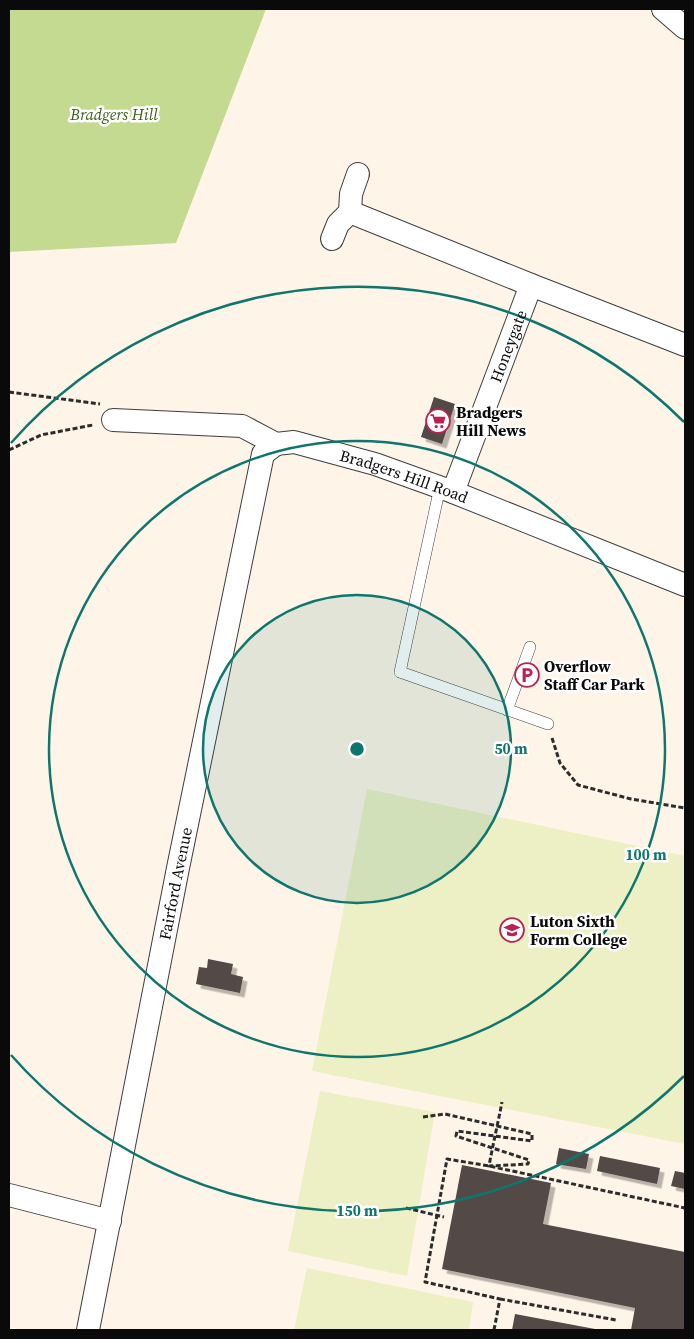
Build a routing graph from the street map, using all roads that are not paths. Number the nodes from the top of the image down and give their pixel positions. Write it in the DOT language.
graph roads {
  1 [pos="663,9"];
  2 [pos="685,28"];
  3 [pos="358,174"];
  4 [pos="350,212"];
  5 [pos="332,239"];
  6 [pos="531,284"];
  7 [pos="685,345"];
  8 [pos="113,420"];
  9 [pos="276,444"];
  10 [pos="446,489"];
  11 [pos="685,585"];
  12 [pos="530,647"];
  13 [pos="507,710"];
  14 [pos="548,724"];
  15 [pos="9,1195"];
  16 [pos="110,1221"];
  17 [pos="88,1330"];
  1 -- 2 [label="street"];
  3 -- 4 [label="street"];
  4 -- 5 [label="street"];
  4 -- 6 [label="street"];
  6 -- 7 [label="street"];
  6 -- 10 [label="street, Honeygate"];
  8 -- 9 [label="street, Bradgers Hill Road"];
  9 -- 10 [label="street, Bradgers Hill Road"];
  9 -- 16 [label="street, Fairford Avenue"];
  10 -- 11 [label="street, Bradgers Hill Road"];
  10 -- 13 [label="lane"];
  12 -- 13 [label="lane"];
  13 -- 14 [label="lane"];
  15 -- 16 [label="street"];
  16 -- 17 [label="street, Fairford Avenue"];
}
